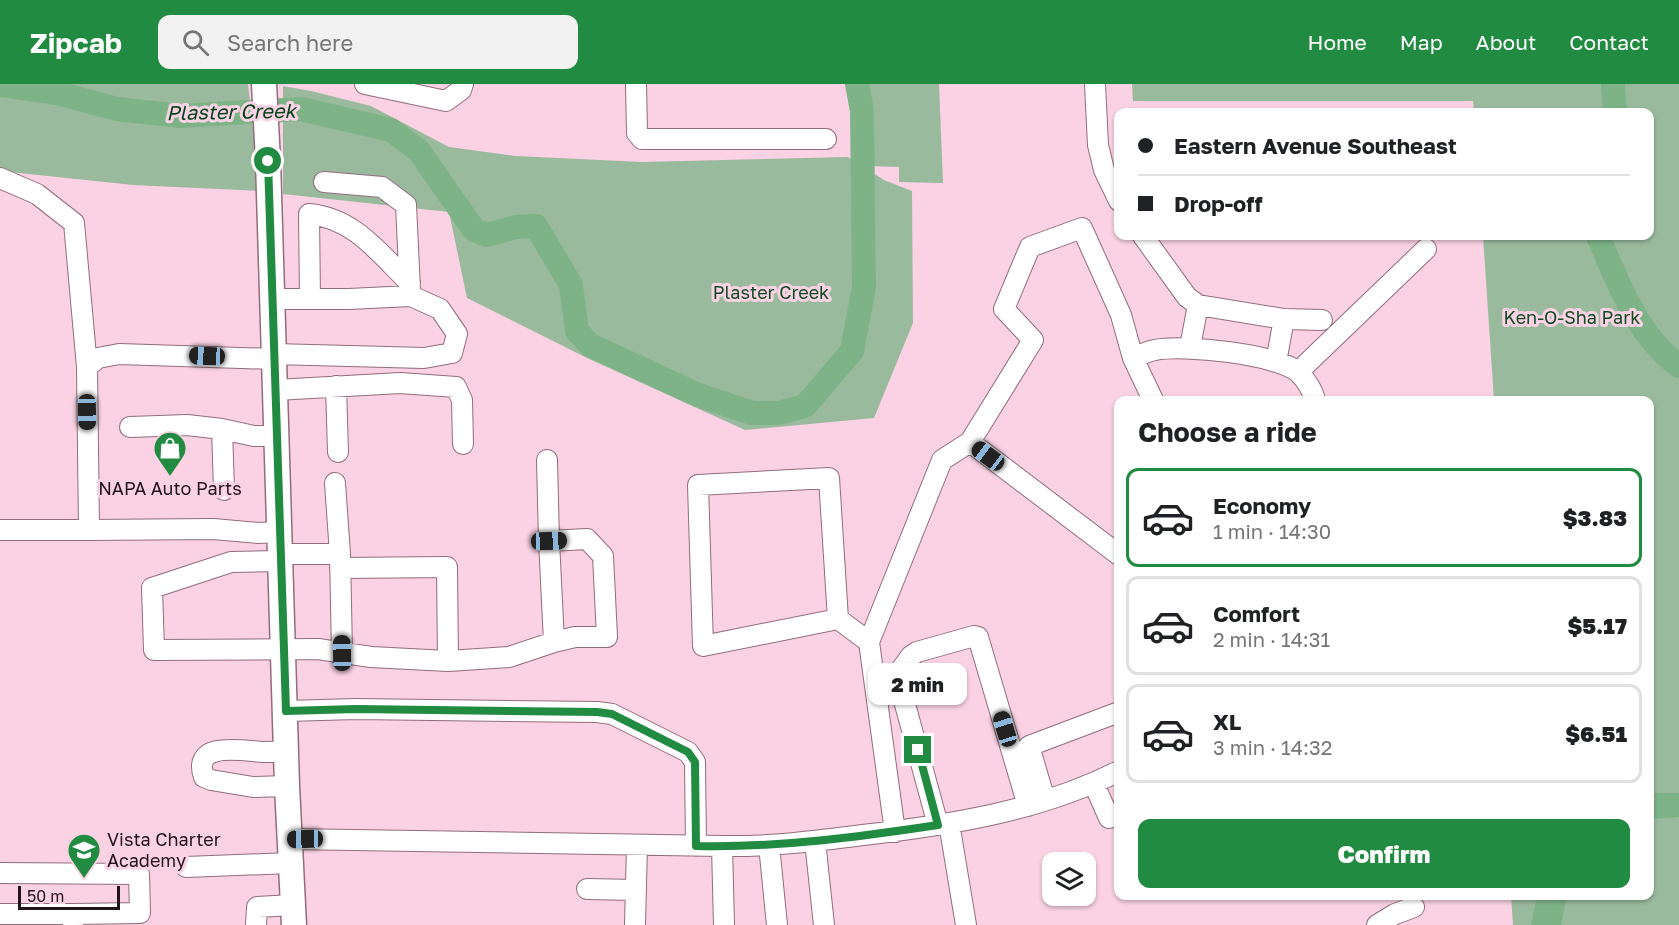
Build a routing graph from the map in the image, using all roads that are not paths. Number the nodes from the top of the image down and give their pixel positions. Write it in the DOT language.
graph roads {
  1 [pos="365,84"];
  2 [pos="463,84"];
  3 [pos="636,84"];
  4 [pos="1095,84"];
  5 [pos="399,87"];
  6 [pos="264,90"];
  7 [pos="826,139"];
  8 [pos="0,178"];
  9 [pos="324,182"];
  10 [pos="1114,191"];
  11 [pos="1146,240"];
  12 [pos="1426,249"];
  13 [pos="410,289"];
  14 [pos="273,299"];
  15 [pos="310,299"];
  16 [pos="1198,305"];
  17 [pos="1284,319"];
  18 [pos="1322,320"];
  19 [pos="1190,347"];
  20 [pos="274,357"];
  21 [pos="1133,358"];
  22 [pos="1276,362"];
  23 [pos="87,367"];
  24 [pos="1298,372"];
  25 [pos="336,386"];
  26 [pos="276,390"];
  27 [pos="1151,396"];
  28 [pos="1314,396"];
  29 [pos="130,427"];
  30 [pos="222,429"];
  31 [pos="277,436"];
  32 [pos="970,442"];
  33 [pos="463,444"];
  34 [pos="338,452"];
  35 [pos="547,460"];
  36 [pos="335,483"];
  37 [pos="224,490"];
  38 [pos="0,530"];
  39 [pos="89,530"];
  40 [pos="549,541"];
  41 [pos="281,549"];
  42 [pos="1114,551"];
  43 [pos="340,561"];
  44 [pos="838,619"];
  45 [pos="554,642"];
  46 [pos="869,642"];
  47 [pos="285,650"];
  48 [pos="342,653"];
  49 [pos="448,661"];
  50 [pos="897,675"];
  51 [pos="874,677"];
  52 [pos="286,711"];
  53 [pos="1114,714"];
  54 [pos="287,751"];
  55 [pos="1114,774"];
  56 [pos="1094,784"];
  57 [pos="287,786"];
  58 [pos="1037,803"];
  59 [pos="1114,816"];
  60 [pos="944,824"];
  61 [pos="895,832"];
  62 [pos="290,840"];
  63 [pos="815,841"];
  64 [pos="638,845"];
  65 [pos="769,845"];
  66 [pos="696,846"];
  67 [pos="722,846"];
  68 [pos="291,863"];
  69 [pos="186,867"];
  70 [pos="0,873"];
  71 [pos="587,889"];
  72 [pos="636,890"];
  73 [pos="1414,908"];
  74 [pos="0,914"];
  75 [pos="293,915"];
  76 [pos="73,919"];
  77 [pos="256,925"];
  78 [pos="635,925"];
  79 [pos="724,925"];
  80 [pos="777,925"];
  81 [pos="824,925"];
  82 [pos="966,925"];
  83 [pos="1377,925"];
  1 -- 5 [label="street"];
  2 -- 5 [label="street"];
  3 -- 7 [label="street"];
  4 -- 10 [label="street"];
  6 -- 14 [label="main road"];
  8 -- 23 [label="street"];
  9 -- 13 [label="street"];
  11 -- 16 [label="street"];
  12 -- 24 [label="street"];
  13 -- 15 [label="street"];
  13 -- 15 [label="street"];
  13 -- 20 [label="street"];
  14 -- 15 [label="street"];
  14 -- 20 [label="main road"];
  16 -- 17 [label="street"];
  16 -- 19 [label="street"];
  17 -- 18 [label="street"];
  17 -- 22 [label="street"];
  19 -- 21 [label="street"];
  19 -- 22 [label="street"];
  20 -- 23 [label="street"];
  20 -- 26 [label="main road"];
  21 -- 27 [label="street"];
  21 -- 32 [label="street"];
  22 -- 24 [label="street"];
  23 -- 39 [label="street"];
  24 -- 28 [label="street"];
  25 -- 26 [label="street"];
  25 -- 33 [label="street"];
  25 -- 34 [label="street"];
  26 -- 31 [label="main road"];
  29 -- 30 [label="street"];
  30 -- 31 [label="street"];
  30 -- 37 [label="street"];
  31 -- 41 [label="main road"];
  32 -- 42 [label="street"];
  32 -- 46 [label="street"];
  35 -- 40 [label="street"];
  36 -- 43 [label="street"];
  38 -- 39 [label="street"];
  39 -- 41 [label="street"];
  40 -- 45 [label="street"];
  40 -- 45 [label="street"];
  41 -- 43 [label="street"];
  41 -- 47 [label="main road"];
  41 -- 47 [label="street"];
  43 -- 48 [label="street"];
  43 -- 49 [label="street"];
  44 -- 44 [label="street"];
  44 -- 46 [label="street"];
  45 -- 49 [label="street"];
  46 -- 51 [label="street"];
  47 -- 48 [label="street"];
  47 -- 52 [label="main road"];
  48 -- 49 [label="street"];
  50 -- 51 [label="street"];
  50 -- 58 [label="street"];
  50 -- 60 [label="street"];
  51 -- 61 [label="street"];
  52 -- 54 [label="main road"];
  52 -- 66 [label="street"];
  53 -- 58 [label="street"];
  54 -- 57 [label="main road"];
  54 -- 57 [label="street"];
  55 -- 56 [label="street"];
  56 -- 58 [label="street"];
  56 -- 59 [label="street"];
  57 -- 62 [label="main road"];
  58 -- 60 [label="street"];
  60 -- 61 [label="street"];
  60 -- 82 [label="street"];
  61 -- 63 [label="street"];
  62 -- 64 [label="street"];
  62 -- 68 [label="main road"];
  63 -- 65 [label="street"];
  63 -- 81 [label="street"];
  64 -- 66 [label="street"];
  64 -- 72 [label="street"];
  65 -- 67 [label="street"];
  65 -- 80 [label="street"];
  66 -- 67 [label="street"];
  67 -- 79 [label="street"];
  68 -- 69 [label="street"];
  68 -- 75 [label="main road"];
  70 -- 76 [label="street"];
  71 -- 72 [label="street"];
  72 -- 78 [label="street"];
  73 -- 83 [label="street"];
  74 -- 76 [label="street"];
  75 -- 77 [label="street"];
}
